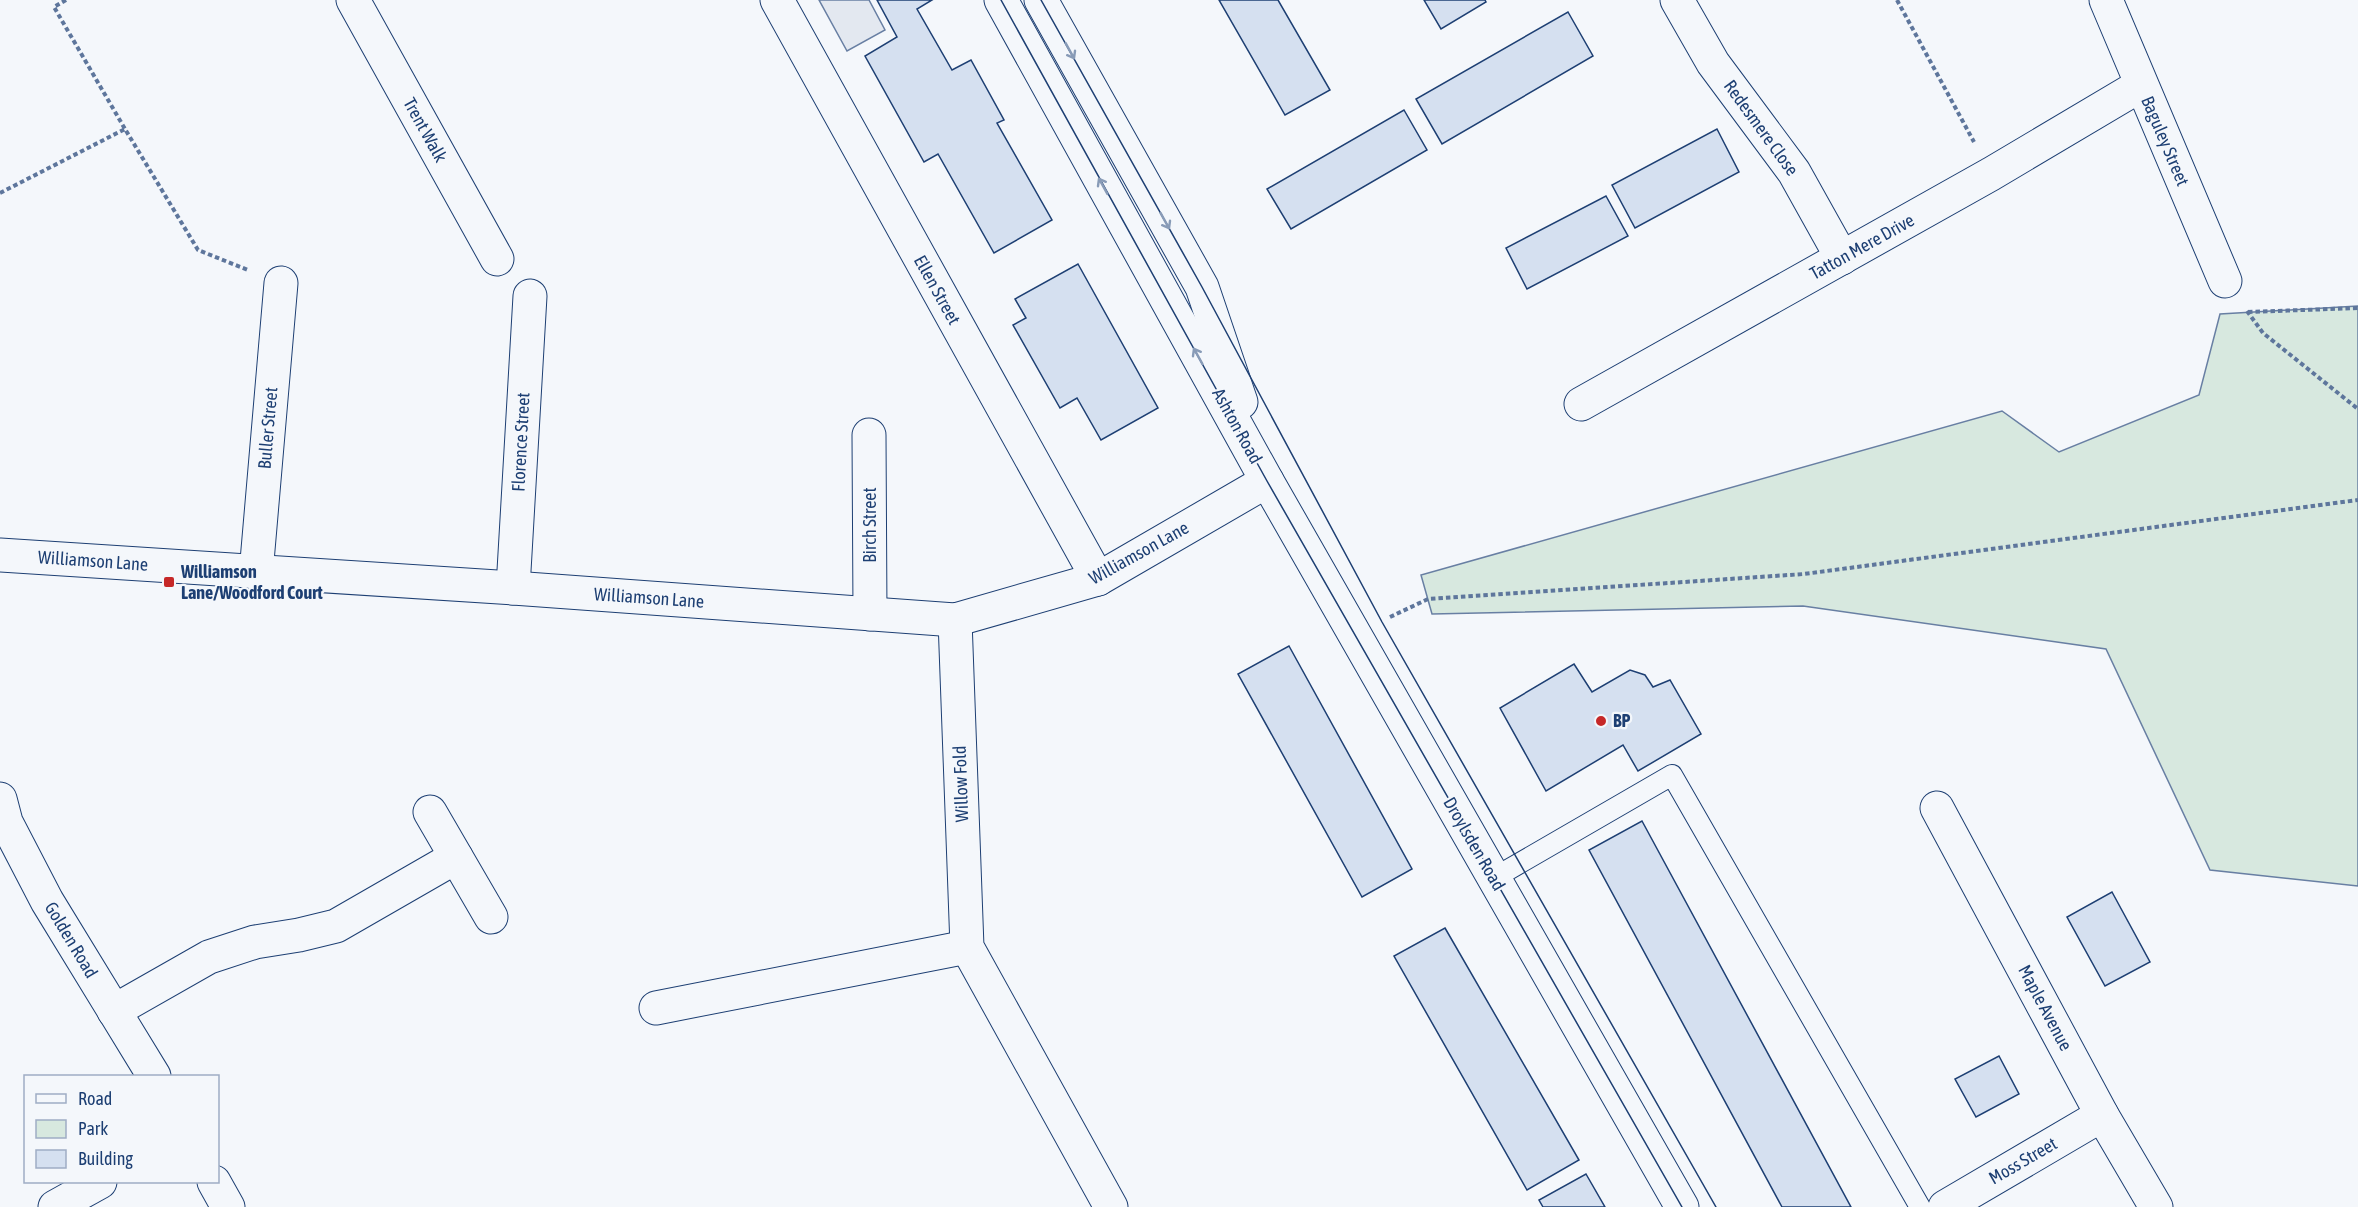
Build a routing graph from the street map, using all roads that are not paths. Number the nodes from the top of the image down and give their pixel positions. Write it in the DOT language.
graph roads {
  1 [pos="353,0"];
  2 [pos="1000,0"];
  3 [pos="1041,0"];
  4 [pos="1677,0"];
  5 [pos="2106,0"];
  6 [pos="781,1"];
  7 [pos="2141,85"];
  8 [pos="1842,258"];
  9 [pos="497,259"];
  10 [pos="2225,281"];
  11 [pos="281,283"];
  12 [pos="530,296"];
  13 [pos="1581,404"];
  14 [pos="869,435"];
  15 [pos="1267,481"];
  16 [pos="0,555"];
  17 [pos="256,573"];
  18 [pos="1098,579"];
  19 [pos="513,588"];
  20 [pos="870,614"];
  21 [pos="955,620"];
  22 [pos="0,799"];
  23 [pos="1937,808"];
  24 [pos="430,812"];
  25 [pos="456,857"];
  26 [pos="1494,878"];
  27 [pos="491,917"];
  28 [pos="967,947"];
  29 [pos="656,1008"];
  30 [pos="114,1011"];
  31 [pos="153,1075"];
  32 [pos="2102,1115"];
  33 [pos="98,1183"];
  34 [pos="215,1183"];
  35 [pos="55,1207"];
  36 [pos="228,1207"];
  37 [pos="1112,1207"];
  38 [pos="1682,1207"];
  39 [pos="1920,1207"];
  40 [pos="1944,1207"];
  41 [pos="2156,1207"];
  1 -- 9 [label="street, Trent Walk"];
  15 -- 2 [label="street, Ashton Road, one-way"];
  3 -- 15 [label="street, Ashton Road, one-way"];
  4 -- 8 [label="street, Redesmere Close"];
  5 -- 7 [label="street, Baguley Street"];
  6 -- 18 [label="street, Ellen Street"];
  7 -- 8 [label="street, Tatton Mere Drive"];
  7 -- 10 [label="street, Baguley Street"];
  8 -- 13 [label="street, Tatton Mere Drive"];
  11 -- 17 [label="street, Buller Street"];
  12 -- 19 [label="street, Florence Street"];
  14 -- 20 [label="street, Birch Street"];
  15 -- 18 [label="street, Williamson Lane"];
  15 -- 26 [label="street, Droylsden Road"];
  16 -- 17 [label="street, Williamson Lane"];
  17 -- 19 [label="street, Williamson Lane"];
  18 -- 21 [label="street, Williamson Lane"];
  19 -- 20 [label="street, Williamson Lane"];
  20 -- 21 [label="street, Williamson Lane"];
  21 -- 28 [label="street, Willow Fold"];
  22 -- 30 [label="street, Golden Road"];
  23 -- 32 [label="street, Maple Avenue"];
  24 -- 25 [label="street"];
  25 -- 27 [label="street"];
  25 -- 30 [label="street"];
  26 -- 38 [label="street, Droylsden Road"];
  26 -- 39 [label="lane"];
  28 -- 29 [label="street"];
  28 -- 37 [label="street, Willow Fold"];
  30 -- 31 [label="street, Golden Road"];
  32 -- 40 [label="street, Moss Street"];
  32 -- 41 [label="street, Maple Avenue"];
  33 -- 35 [label="street"];
  34 -- 36 [label="street"];
}
